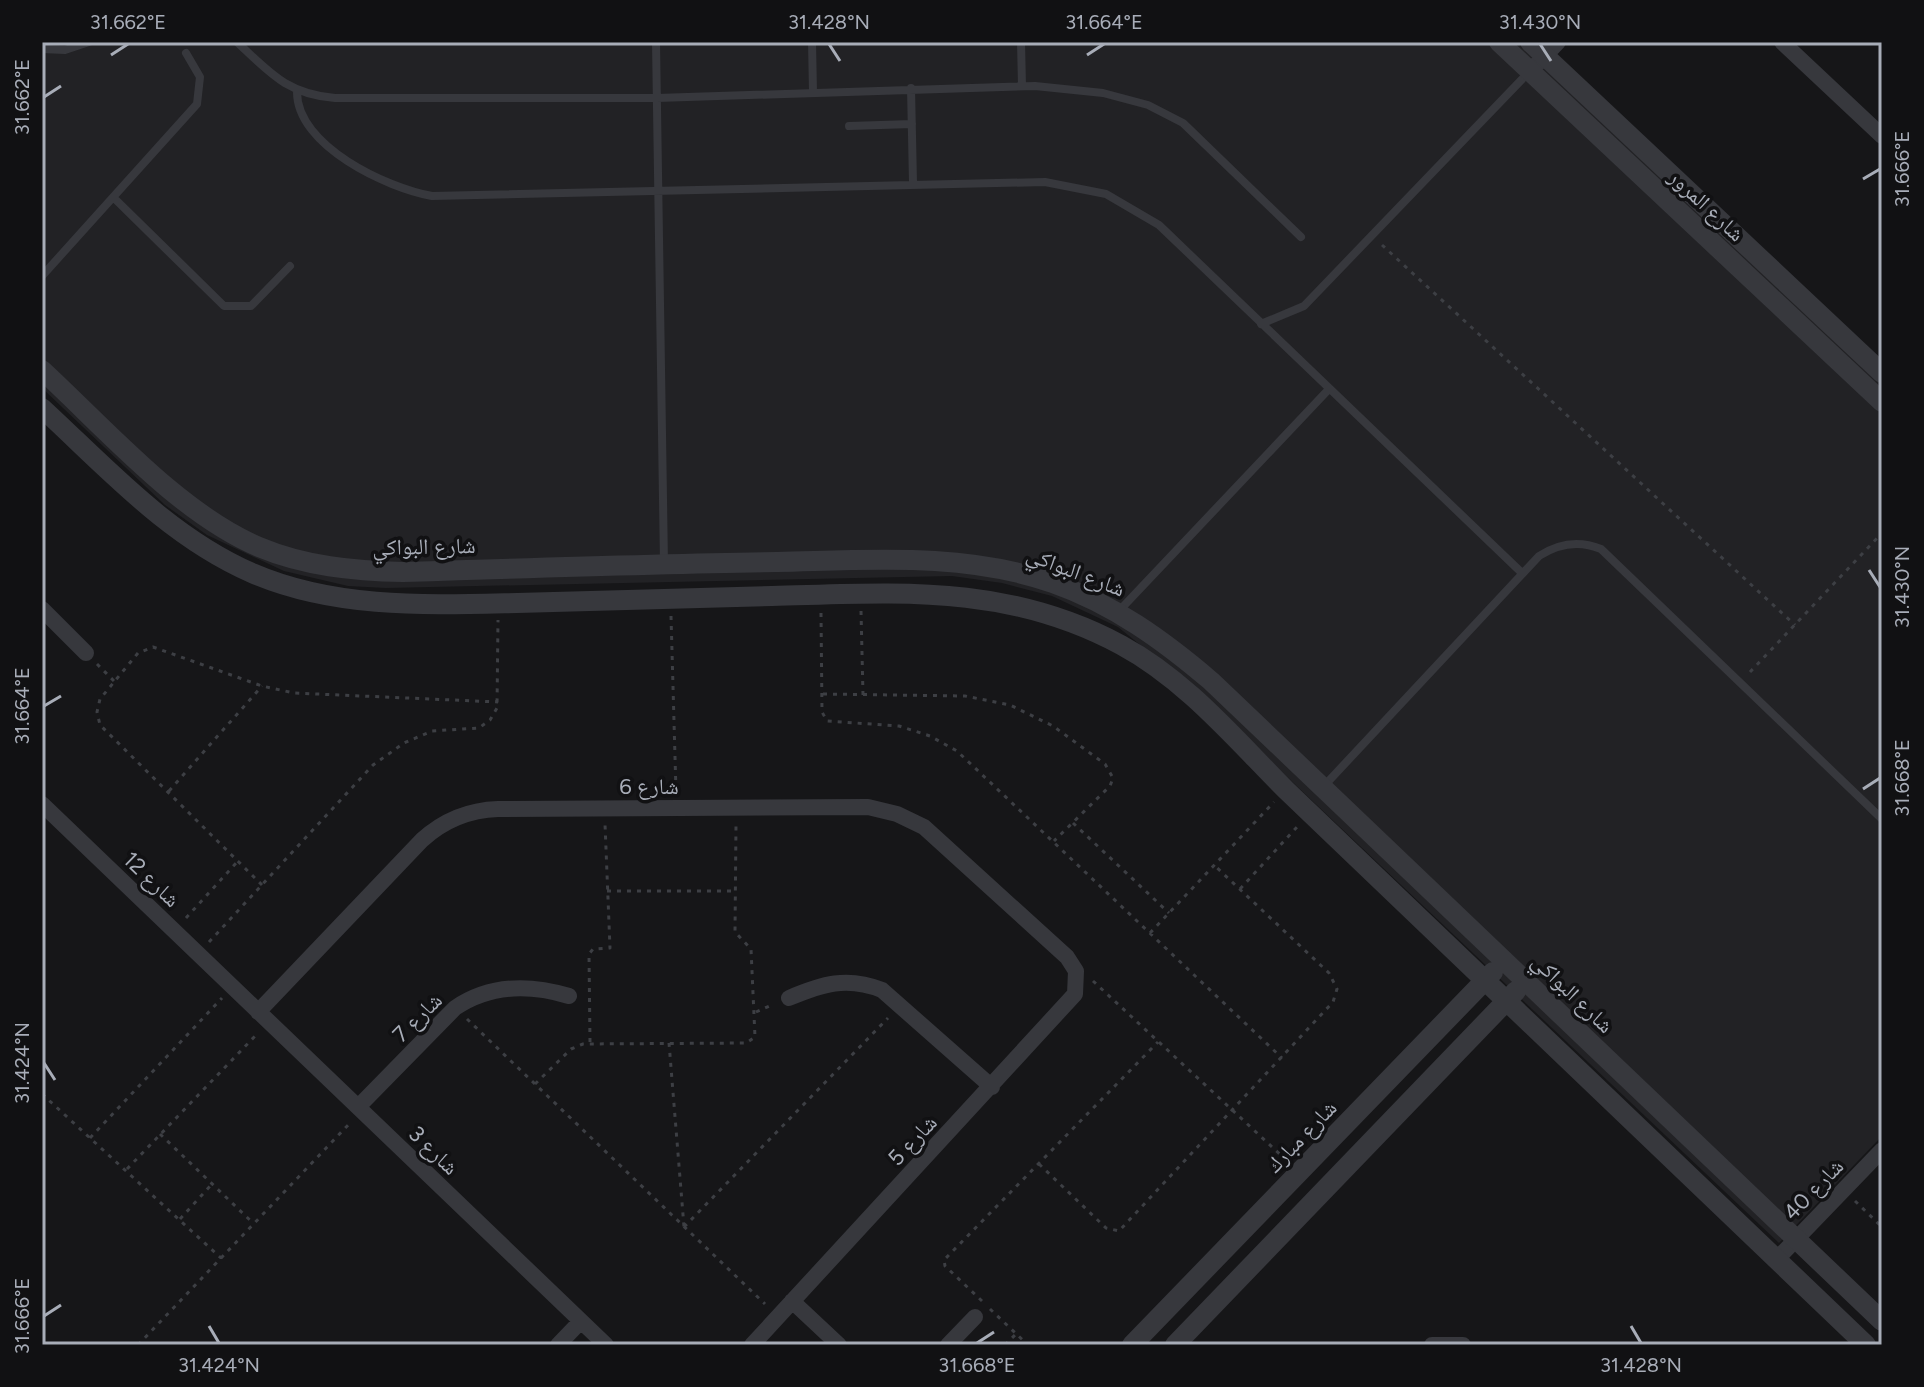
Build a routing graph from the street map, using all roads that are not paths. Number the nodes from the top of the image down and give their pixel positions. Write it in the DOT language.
graph roads {
  1 [pos="89,42"];
  2 [pos="237,42"];
  3 [pos="656,42"];
  4 [pos="812,42"];
  5 [pos="1021,42"];
  6 [pos="1499,42"];
  7 [pos="1782,42"];
  8 [pos="1544,47"];
  9 [pos="42,49"];
  10 [pos="186,53"];
  11 [pos="1530,71"];
  12 [pos="1022,86"];
  13 [pos="911,88"];
  14 [pos="297,92"];
  15 [pos="813,92"];
  16 [pos="657,98"];
  17 [pos="912,124"];
  18 [pos="849,126"];
  19 [pos="1882,136"];
  20 [pos="913,183"];
  21 [pos="657,191"];
  22 [pos="114,198"];
  23 [pos="1301,237"];
  24 [pos="290,266"];
  25 [pos="42,276"];
  26 [pos="1261,324"];
  27 [pos="42,370"];
  28 [pos="1882,373"];
  29 [pos="1329,389"];
  30 [pos="1882,402"];
  31 [pos="42,408"];
  32 [pos="664,564"];
  33 [pos="1522,573"];
  34 [pos="42,609"];
  35 [pos="1118,612"];
  36 [pos="86,653"];
  37 [pos="1323,787"];
  38 [pos="42,804"];
  39 [pos="1882,819"];
  40 [pos="1067,957"];
  41 [pos="1504,961"];
  42 [pos="1485,980"];
  43 [pos="1526,981"];
  44 [pos="232,986"];
  45 [pos="569,996"];
  46 [pos="789,998"];
  47 [pos="1507,1001"];
  48 [pos="263,1017"];
  49 [pos="992,1087"];
  50 [pos="360,1109"];
  51 [pos="1882,1150"];
  52 [pos="1796,1239"];
  53 [pos="1777,1259"];
  54 [pos="792,1301"];
  55 [pos="975,1317"];
  56 [pos="581,1321"];
  57 [pos="1882,1321"];
  58 [pos="1155,1322"];
  59 [pos="1177,1344"];
  60 [pos="558,1345"];
  61 [pos="606,1345"];
  62 [pos="752,1345"];
  63 [pos="839,1345"];
  64 [pos="948,1345"];
  65 [pos="1132,1345"];
  66 [pos="1432,1345"];
  67 [pos="1463,1345"];
  68 [pos="1866,1345"];
  1 -- 9 [label="lane"];
  2 -- 14 [label="lane"];
  3 -- 16 [label="lane"];
  4 -- 15 [label="lane"];
  5 -- 12 [label="lane"];
  6 -- 11 [label="street, شارع المرور"];
  7 -- 19 [label="street"];
  8 -- 11 [label="street"];
  8 -- 28 [label="street, شارع المرور"];
  10 -- 22 [label="lane"];
  11 -- 26 [label="lane"];
  11 -- 30 [label="street, شارع المرور"];
  12 -- 13 [label="lane"];
  12 -- 23 [label="lane"];
  13 -- 15 [label="lane"];
  13 -- 17 [label="lane"];
  14 -- 16 [label="lane"];
  14 -- 21 [label="lane"];
  15 -- 16 [label="lane"];
  16 -- 21 [label="lane"];
  17 -- 18 [label="lane"];
  17 -- 20 [label="lane"];
  20 -- 21 [label="lane"];
  20 -- 26 [label="lane"];
  21 -- 32 [label="lane"];
  22 -- 24 [label="lane"];
  22 -- 25 [label="lane"];
  26 -- 29 [label="lane"];
  27 -- 32 [label="street, شارع البواكي"];
  29 -- 33 [label="lane"];
  29 -- 35 [label="lane"];
  31 -- 42 [label="street"];
  32 -- 35 [label="street, شارع البواكي"];
  33 -- 37 [label="lane"];
  33 -- 39 [label="lane"];
  34 -- 36 [label="street"];
  35 -- 37 [label="street, شارع البواكي"];
  37 -- 41 [label="street, شارع البواكي"];
  38 -- 44 [label="street, شارع 12"];
  40 -- 48 [label="street, شارع 6"];
  40 -- 49 [label="street, شارع 5"];
  41 -- 42 [label="street, شارع مبارك"];
  41 -- 43 [label="street, شارع البواكي"];
  42 -- 47 [label="street"];
  42 -- 58 [label="street, شارع مبارك"];
  43 -- 47 [label="street"];
  43 -- 52 [label="street, شارع البواكي"];
  44 -- 48 [label="street, شارع 3"];
  45 -- 50 [label="street, شارع 7"];
  46 -- 49 [label="street"];
  47 -- 53 [label="street"];
  47 -- 59 [label="street"];
  48 -- 50 [label="street, شارع 3"];
  49 -- 54 [label="street, شارع 5"];
  50 -- 56 [label="street, شارع 3"];
  51 -- 52 [label="street, شارع 40"];
  52 -- 53 [label="street, شارع 40"];
  52 -- 57 [label="street, شارع البواكي"];
  53 -- 68 [label="street"];
  54 -- 62 [label="street, شارع 5"];
  54 -- 63 [label="street"];
  55 -- 64 [label="street"];
  56 -- 60 [label="street"];
  56 -- 61 [label="street, شارع 3"];
  58 -- 59 [label="street"];
  58 -- 65 [label="street, شارع مبارك"];
  66 -- 67 [label="street"];
}
